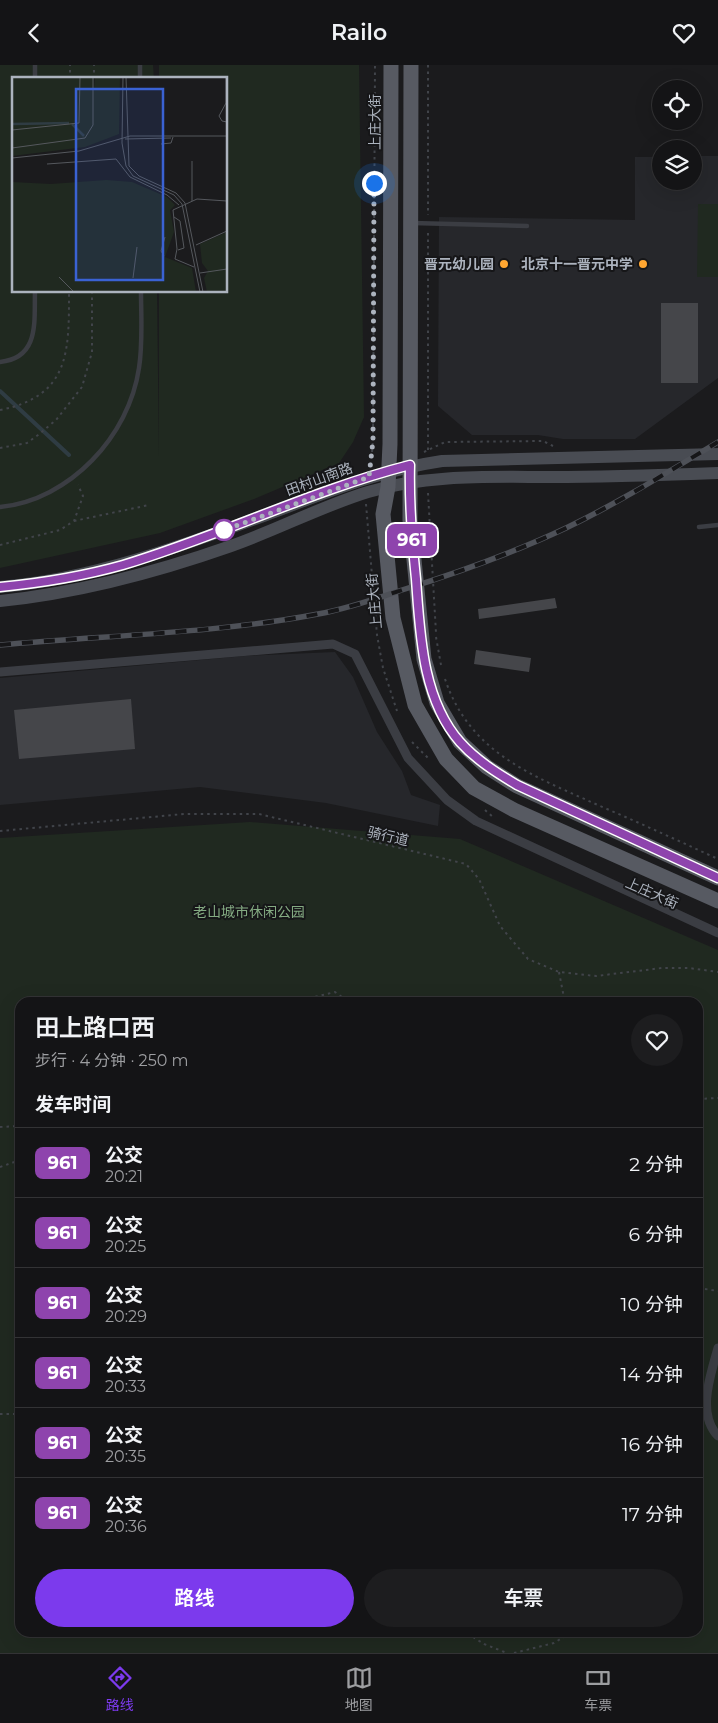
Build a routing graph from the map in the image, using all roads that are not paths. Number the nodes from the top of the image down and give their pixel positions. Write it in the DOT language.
graph roads {
  1 [pos="391,65"];
  2 [pos="411,65"];
  3 [pos="411,223"];
  4 [pos="527,226"];
  5 [pos="34,293"];
  6 [pos="141,293"];
  7 [pos="0,362"];
  8 [pos="718,454"];
  9 [pos="410,465"];
  10 [pos="389,471"];
  11 [pos="718,473"];
  12 [pos="410,483"];
  13 [pos="388,487"];
  14 [pos="0,507"];
  15 [pos="718,525"];
  16 [pos="699,527"];
  17 [pos="0,587"];
  18 [pos="0,601"];
  19 [pos="0,672"];
  20 [pos="718,878"];
  21 [pos="718,901"];
  22 [pos="718,933"];
  23 [pos="718,1348"];
  24 [pos="718,1436"];
  1 -- 10 [label="main road, 上庄大街"];
  2 -- 3 [label="main road"];
  3 -- 4 [label="lane"];
  3 -- 9 [label="main road"];
  5 -- 7 [label="lane"];
  6 -- 14 [label="lane"];
  8 -- 9 [label="main road, 田村山南路"];
  9 -- 10 [label="main road, 田村山南路"];
  9 -- 12 [label="main road"];
  10 -- 13 [label="main road, 上庄大街"];
  10 -- 17 [label="main road, 田村山南路"];
  11 -- 12 [label="main road, 田村山南路"];
  12 -- 13 [label="main road, 田村山南路"];
  12 -- 20 [label="main road"];
  13 -- 18 [label="main road, 田村山南路"];
  13 -- 21 [label="main road, 上庄大街"];
  15 -- 16 [label="lane"];
  19 -- 22 [label="street"];
  23 -- 24 [label="street"];
}
